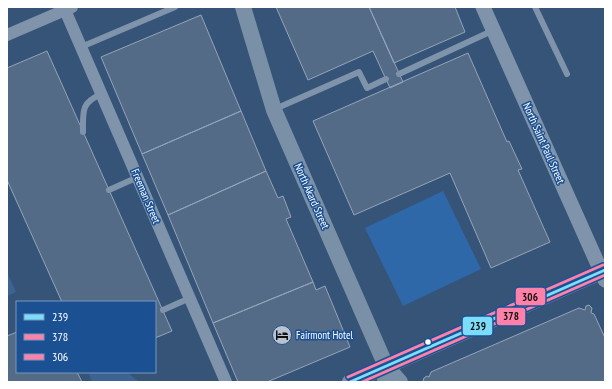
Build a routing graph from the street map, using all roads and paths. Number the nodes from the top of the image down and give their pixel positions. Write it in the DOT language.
graph roads {
  1 [pos="175,7"];
  2 [pos="243,7"];
  3 [pos="484,7"];
  4 [pos="535,7"];
  5 [pos="69,9"];
  6 [pos="494,30"];
  7 [pos="7,35"];
  8 [pos="81,47"];
  9 [pos="399,74"];
  10 [pos="567,74"];
  11 [pos="386,79"];
  12 [pos="101,94"];
  13 [pos="274,110"];
  14 [pos="83,132"];
  15 [pos="138,177"];
  16 [pos="109,190"];
  17 [pos="604,274"];
  18 [pos="190,298"];
  19 [pos="163,310"];
  20 [pos="386,366"];
  21 [pos="226,382"];
  22 [pos="350,382"];
  23 [pos="385,382"];
  24 [pos="400,382"];
  1 -- 8 [label="lane"];
  2 -- 13 [label="main road, North Akard Street"];
  3 -- 6 [label="street, North Saint Paul Street"];
  4 -- 10 [label="lane"];
  5 -- 7 [label="street"];
  5 -- 8 [label="street, Freeman Street"];
  6 -- 9 [label="lane"];
  6 -- 17 [label="street, North Saint Paul Street"];
  8 -- 12 [label="street, Freeman Street"];
  11 -- 13 [label="lane"];
  12 -- 14 [label="lane"];
  12 -- 15 [label="street, Freeman Street"];
  13 -- 20 [label="main road, North Akard Street"];
  15 -- 16 [label="lane"];
  15 -- 18 [label="street, Freeman Street"];
  17 -- 20 [label="main road"];
  18 -- 19 [label="lane"];
  18 -- 21 [label="street, Freeman Street"];
  20 -- 22 [label="main road"];
  20 -- 23 [label="main road, North Akard Street"];
  20 -- 24 [label="main road"];
}
